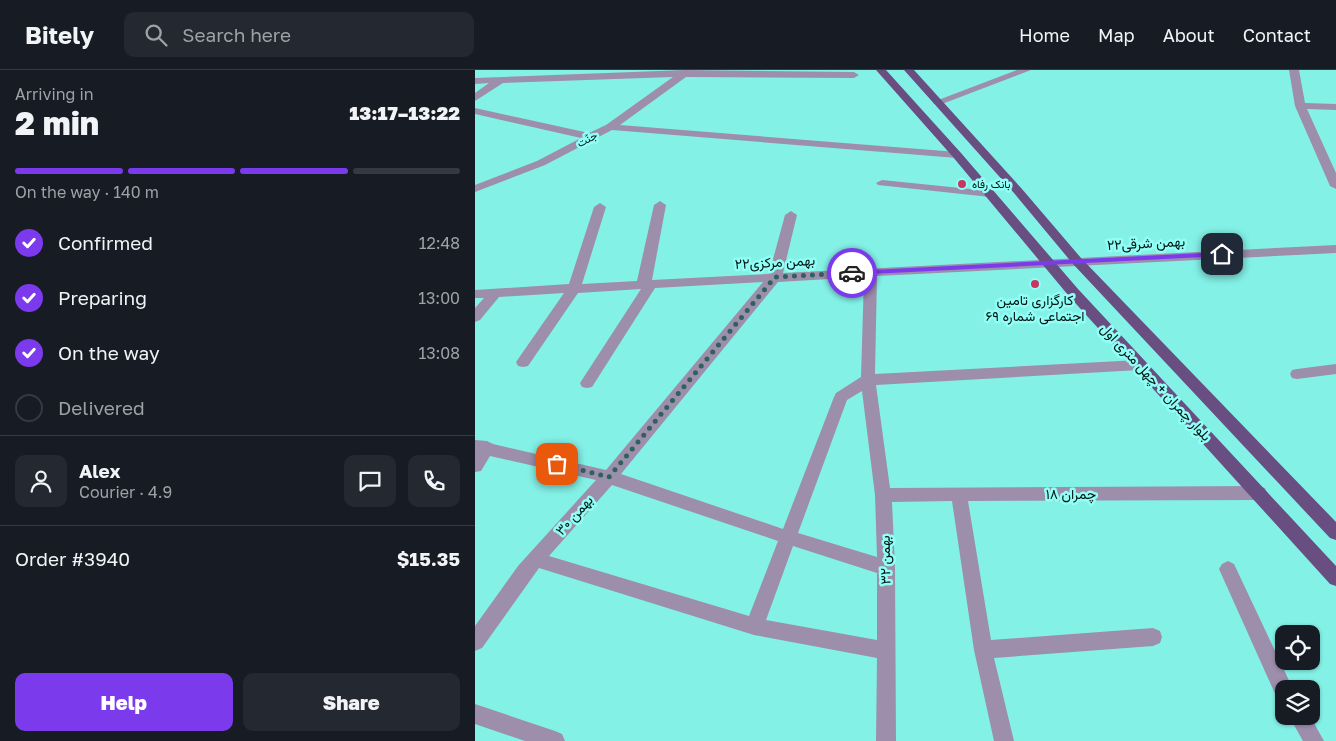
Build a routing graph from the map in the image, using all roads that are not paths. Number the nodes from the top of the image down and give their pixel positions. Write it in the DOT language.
graph roads {
  1 [pos="517,70"];
  2 [pos="881,70"];
  3 [pos="909,70"];
  4 [pos="1026,70"];
  5 [pos="1294,70"];
  6 [pos="687,72"];
  7 [pos="855,75"];
  8 [pos="500,80"];
  9 [pos="475,81"];
  10 [pos="475,98"];
  11 [pos="939,102"];
  12 [pos="1300,106"];
  13 [pos="1336,107"];
  14 [pos="475,111"];
  15 [pos="609,127"];
  16 [pos="591,136"];
  17 [pos="957,154"];
  18 [pos="1332,166"];
  19 [pos="882,183"];
  20 [pos="1336,186"];
  21 [pos="475,189"];
  22 [pos="990,194"];
  23 [pos="660,205"];
  24 [pos="600,207"];
  25 [pos="791,215"];
  26 [pos="1336,249"];
  27 [pos="1077,260"];
  28 [pos="1047,262"];
  29 [pos="871,272"];
  30 [pos="775,277"];
  31 [pos="647,285"];
  32 [pos="574,289"];
  33 [pos="495,293"];
  34 [pos="475,294"];
  35 [pos="475,317"];
  36 [pos="523,362"];
  37 [pos="1139,365"];
  38 [pos="1336,369"];
  39 [pos="1297,374"];
  40 [pos="868,380"];
  41 [pos="587,383"];
  42 [pos="481,447"];
  43 [pos="475,466"];
  44 [pos="609,477"];
  45 [pos="959,494"];
  46 [pos="1259,494"];
  47 [pos="883,495"];
  48 [pos="1336,533"];
  49 [pos="786,537"];
  50 [pos="535,559"];
  51 [pos="886,568"];
  52 [pos="1228,569"];
  53 [pos="1336,578"];
  54 [pos="753,626"];
  55 [pos="1153,637"];
  56 [pos="475,642"];
  57 [pos="886,650"];
  58 [pos="983,650"];
  59 [pos="1279,680"];
  60 [pos="475,714"];
  61 [pos="1304,725"];
  62 [pos="555,741"];
  63 [pos="885,741"];
  64 [pos="1004,741"];
  65 [pos="1314,741"];
  1 -- 8 [label="street"];
  2 -- 17 [label="main road, بلوار چمران + چهل متری اول"];
  3 -- 11 [label="main road, بلوار چمران + چهل متری اول"];
  4 -- 11 [label="street"];
  5 -- 12 [label="street"];
  6 -- 7 [label="street"];
  6 -- 8 [label="street"];
  6 -- 15 [label="street, جنّت"];
  8 -- 9 [label="street"];
  8 -- 10 [label="street"];
  11 -- 27 [label="main road, بلوار چمران + چهل متری اول"];
  12 -- 13 [label="street"];
  12 -- 18 [label="street"];
  14 -- 16 [label="street"];
  15 -- 16 [label="street, جنّت"];
  15 -- 17 [label="street"];
  16 -- 21 [label="street, جنّت"];
  17 -- 22 [label="main road, بلوار چمران + چهل متری اول"];
  18 -- 20 [label="street"];
  19 -- 22 [label="street"];
  22 -- 28 [label="main road, بلوار چمران + چهل متری اول"];
  23 -- 31 [label="street"];
  24 -- 32 [label="street"];
  25 -- 30 [label="street"];
  26 -- 27 [label="street, ۲۲بهمن شرقی"];
  27 -- 28 [label="street, ۲۲بهمن مرکزی"];
  27 -- 48 [label="main road, بلوار چمران + چهل متری اول"];
  28 -- 29 [label="street, ۲۲بهمن مرکزی"];
  28 -- 37 [label="main road, بلوار چمران + چهل متری اول"];
  29 -- 30 [label="street, ۲۲بهمن مرکزی"];
  29 -- 40 [label="street, بهمن ۳۲"];
  30 -- 31 [label="street, ۲۲بهمن مرکزی"];
  30 -- 44 [label="street, بهمن ۳۰"];
  31 -- 32 [label="street, ۲۲بهمن مرکزی"];
  31 -- 41 [label="street"];
  32 -- 33 [label="street, ۲۲بهمن مرکزی"];
  32 -- 36 [label="street"];
  33 -- 34 [label="street, ۲۲بهمن مرکزی"];
  33 -- 35 [label="street"];
  37 -- 40 [label="street"];
  37 -- 46 [label="main road, بلوار چمران + چهل متری اول"];
  38 -- 39 [label="street"];
  40 -- 47 [label="street, بهمن ۳۲"];
  40 -- 49 [label="street"];
  42 -- 43 [label="street"];
  42 -- 44 [label="street"];
  44 -- 49 [label="street"];
  44 -- 50 [label="street, بهمن ۳۰"];
  45 -- 46 [label="street, چمران ۱۸"];
  45 -- 47 [label="street, چمران ۱۸"];
  45 -- 58 [label="street"];
  46 -- 53 [label="main road, بلوار چمران + چهل متری اول"];
  47 -- 51 [label="street, بهمن ۳۲"];
  49 -- 51 [label="street"];
  49 -- 54 [label="street"];
  50 -- 54 [label="street"];
  50 -- 56 [label="street, بهمن ۳۰"];
  51 -- 57 [label="street, بهمن ۳۲"];
  52 -- 59 [label="street"];
  54 -- 57 [label="street"];
  55 -- 58 [label="street"];
  57 -- 63 [label="street, بهمن ۳۲"];
  58 -- 64 [label="street"];
  60 -- 62 [label="street"];
  61 -- 65 [label="street"];
}
